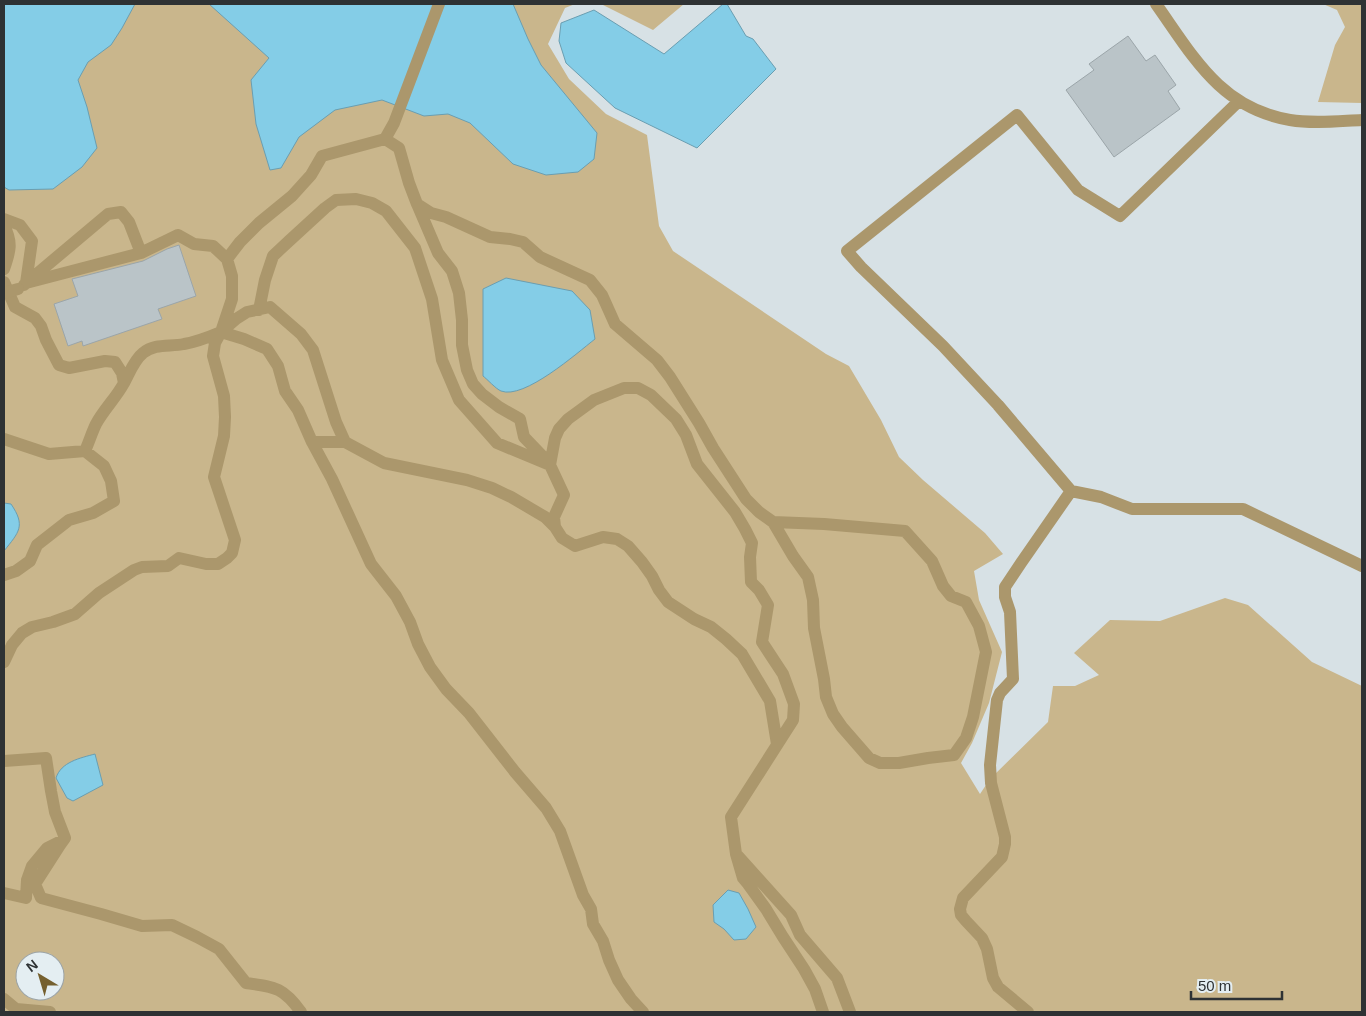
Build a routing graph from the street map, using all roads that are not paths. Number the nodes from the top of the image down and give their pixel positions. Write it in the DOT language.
graph roads {
  1 [pos="439,4"];
  2 [pos="1156,4"];
  3 [pos="1239,101"];
  4 [pos="1362,120"];
  5 [pos="384,139"];
  6 [pos="417,204"];
  7 [pos="4,219"];
  8 [pos="4,226"];
  9 [pos="143,253"];
  10 [pos="227,259"];
  11 [pos="4,269"];
  12 [pos="4,282"];
  13 [pos="22,286"];
  14 [pos="4,293"];
  15 [pos="259,310"];
  16 [pos="221,332"];
  17 [pos="124,383"];
  18 [pos="4,439"];
  19 [pos="312,442"];
  20 [pos="344,442"];
  21 [pos="85,450"];
  22 [pos="550,465"];
  23 [pos="1071,491"];
  24 [pos="772,522"];
  25 [pos="555,527"];
  26 [pos="1362,566"];
  27 [pos="4,575"];
  28 [pos="4,662"];
  29 [pos="777,744"];
  30 [pos="4,760"];
  31 [pos="65,838"];
  32 [pos="736,854"];
  33 [pos="4,893"];
  34 [pos="4,999"];
  35 [pos="50,1012"];
  36 [pos="301,1012"];
  37 [pos="643,1012"];
  38 [pos="823,1012"];
  39 [pos="850,1012"];
  40 [pos="1028,1012"];
  1 -- 5 [label="street"];
  2 -- 3 [label="street"];
  3 -- 4 [label="street"];
  3 -- 23 [label="street"];
  5 -- 6 [label="street"];
  5 -- 10 [label="street"];
  6 -- 22 [label="street"];
  6 -- 24 [label="street"];
  7 -- 13 [label="street"];
  8 -- 11 [label="street"];
  9 -- 10 [label="street"];
  9 -- 13 [label="street"];
  9 -- 13 [label="street"];
  10 -- 16 [label="street"];
  12 -- 17 [label="street"];
  13 -- 14 [label="street, bridge"];
  15 -- 16 [label="street"];
  15 -- 20 [label="street"];
  15 -- 22 [label="street"];
  16 -- 17 [label="street"];
  16 -- 19 [label="street"];
  16 -- 28 [label="street"];
  17 -- 21 [label="street"];
  18 -- 21 [label="street"];
  19 -- 20 [label="street"];
  19 -- 37 [label="street"];
  20 -- 25 [label="street"];
  21 -- 27 [label="street"];
  22 -- 25 [label="street"];
  22 -- 29 [label="street"];
  23 -- 26 [label="street"];
  23 -- 40 [label="street"];
  24 -- 24 [label="street"];
  25 -- 29 [label="street"];
  29 -- 32 [label="street"];
  30 -- 31 [label="street"];
  31 -- 33 [label="street"];
  31 -- 36 [label="street"];
  32 -- 38 [label="street"];
  32 -- 39 [label="street"];
  34 -- 35 [label="street"];
}
